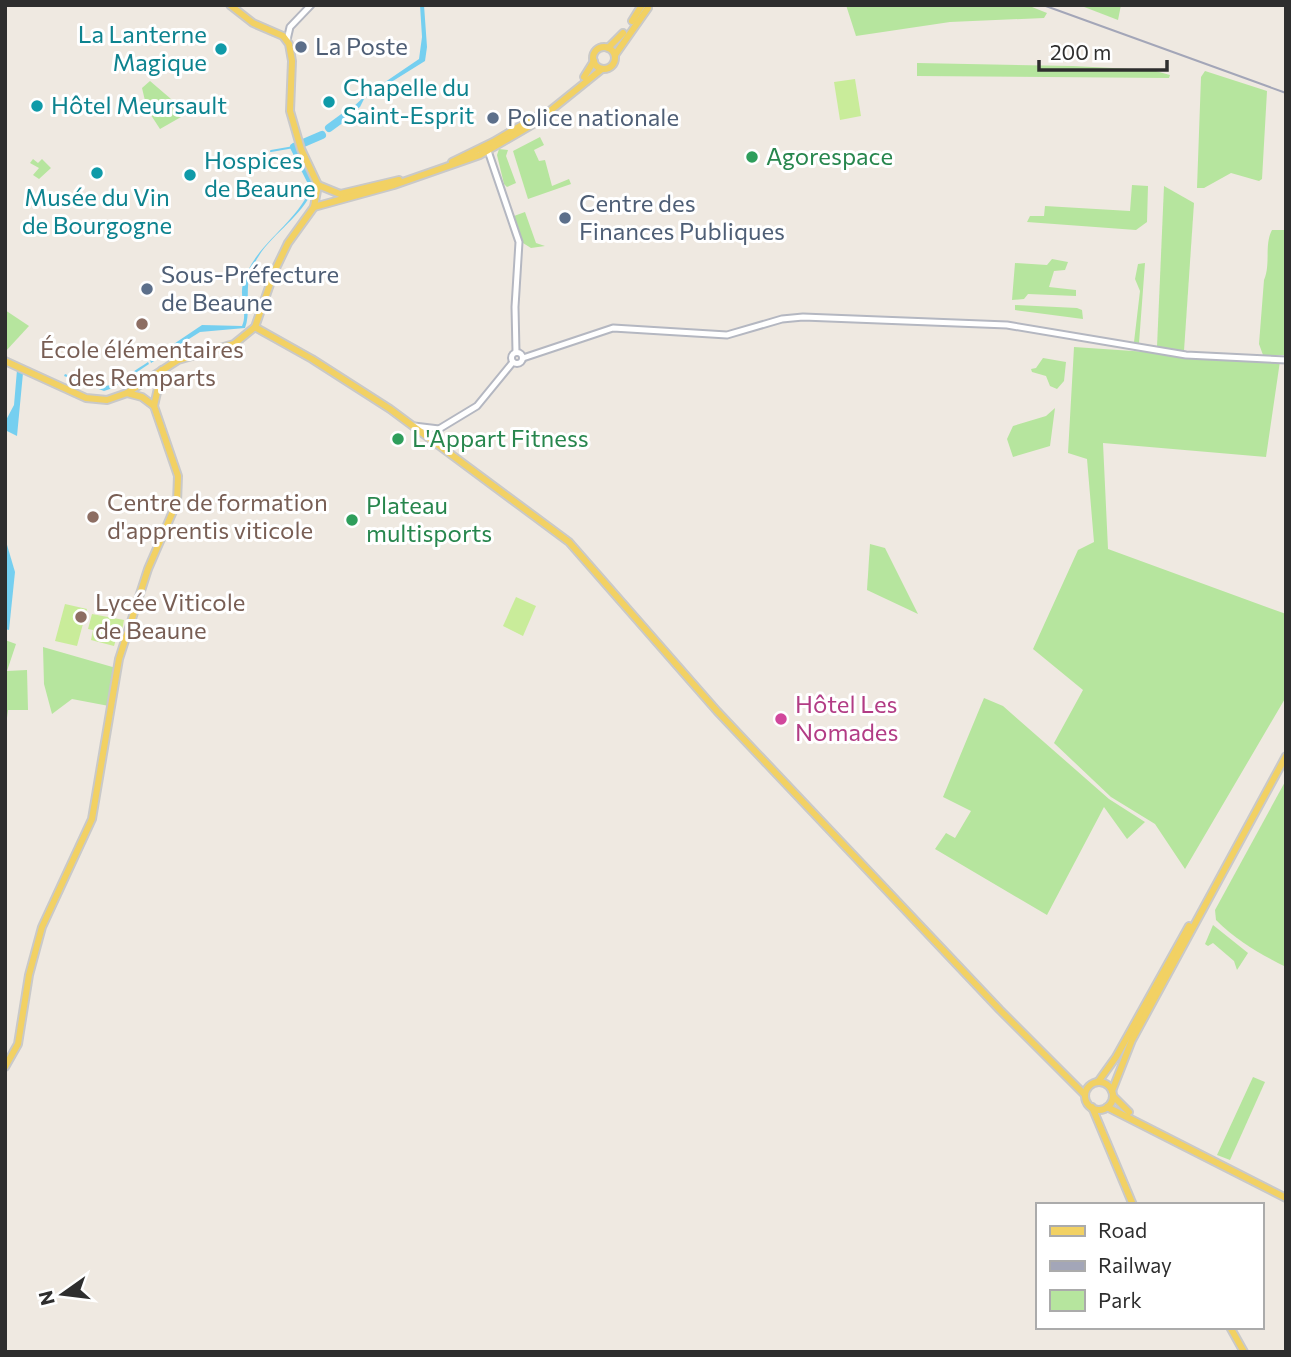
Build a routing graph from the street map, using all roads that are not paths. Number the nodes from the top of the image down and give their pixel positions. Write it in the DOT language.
graph roads {
  1 [pos="230,5"];
  2 [pos="311,5"];
  3 [pos="647,6"];
  4 [pos="290,27"];
  5 [pos="275,32"];
  6 [pos="287,40"];
  7 [pos="608,48"];
  8 [pos="615,55"];
  9 [pos="594,61"];
  10 [pos="602,69"];
  11 [pos="488,148"];
  12 [pos="318,185"];
  13 [pos="314,208"];
  14 [pos="255,327"];
  15 [pos="516,352"];
  16 [pos="523,358"];
  17 [pos="1286,360"];
  18 [pos="6,361"];
  19 [pos="513,362"];
  20 [pos="162,370"];
  21 [pos="127,393"];
  22 [pos="155,406"];
  23 [pos="414,426"];
  24 [pos="439,429"];
  25 [pos="432,439"];
  26 [pos="1286,756"];
  27 [pos="1214,886"];
  28 [pos="5,1067"];
  29 [pos="1058,1068"];
  30 [pos="1095,1083"];
  31 [pos="1113,1093"];
  32 [pos="1086,1095"];
  33 [pos="1092,1107"];
  34 [pos="1105,1108"];
  35 [pos="1144,1123"];
  36 [pos="1103,1134"];
  37 [pos="1286,1198"];
  38 [pos="1132,1203"];
  39 [pos="1231,1329"];
  40 [pos="1244,1352"];
  1 -- 5 [label="main road"];
  2 -- 4 [label="main road"];
  3 -- 7 [label="main road"];
  3 -- 8 [label="main road"];
  4 -- 5 [label="main road"];
  4 -- 6 [label="main road"];
  5 -- 6 [label="main road"];
  6 -- 12 [label="main road"];
  7 -- 8 [label="main road"];
  7 -- 9 [label="main road"];
  8 -- 10 [label="main road"];
  9 -- 10 [label="main road"];
  9 -- 11 [label="main road"];
  10 -- 11 [label="main road"];
  11 -- 12 [label="main road"];
  11 -- 13 [label="main road"];
  11 -- 15 [label="main road"];
  12 -- 13 [label="main road"];
  13 -- 14 [label="main road"];
  14 -- 20 [label="main road"];
  14 -- 23 [label="main road"];
  15 -- 16 [label="main road"];
  15 -- 19 [label="main road"];
  16 -- 17 [label="main road"];
  16 -- 19 [label="main road"];
  18 -- 21 [label="main road"];
  19 -- 24 [label="main road"];
  20 -- 21 [label="main road"];
  20 -- 22 [label="main road"];
  21 -- 22 [label="main road"];
  22 -- 28 [label="main road"];
  23 -- 24 [label="main road"];
  23 -- 25 [label="main road"];
  24 -- 25 [label="main road"];
  25 -- 29 [label="main road"];
  26 -- 27 [label="main road"];
  27 -- 30 [label="main road"];
  27 -- 31 [label="main road"];
  29 -- 30 [label="main road"];
  29 -- 32 [label="main road"];
  30 -- 31 [label="main road"];
  30 -- 32 [label="main road"];
  31 -- 34 [label="main road"];
  31 -- 35 [label="main road"];
  32 -- 33 [label="main road"];
  33 -- 34 [label="main road"];
  33 -- 36 [label="main road"];
  34 -- 35 [label="main road"];
  34 -- 36 [label="main road"];
  35 -- 37 [label="main road"];
  36 -- 38 [label="main road"];
  39 -- 40 [label="main road"];
}
